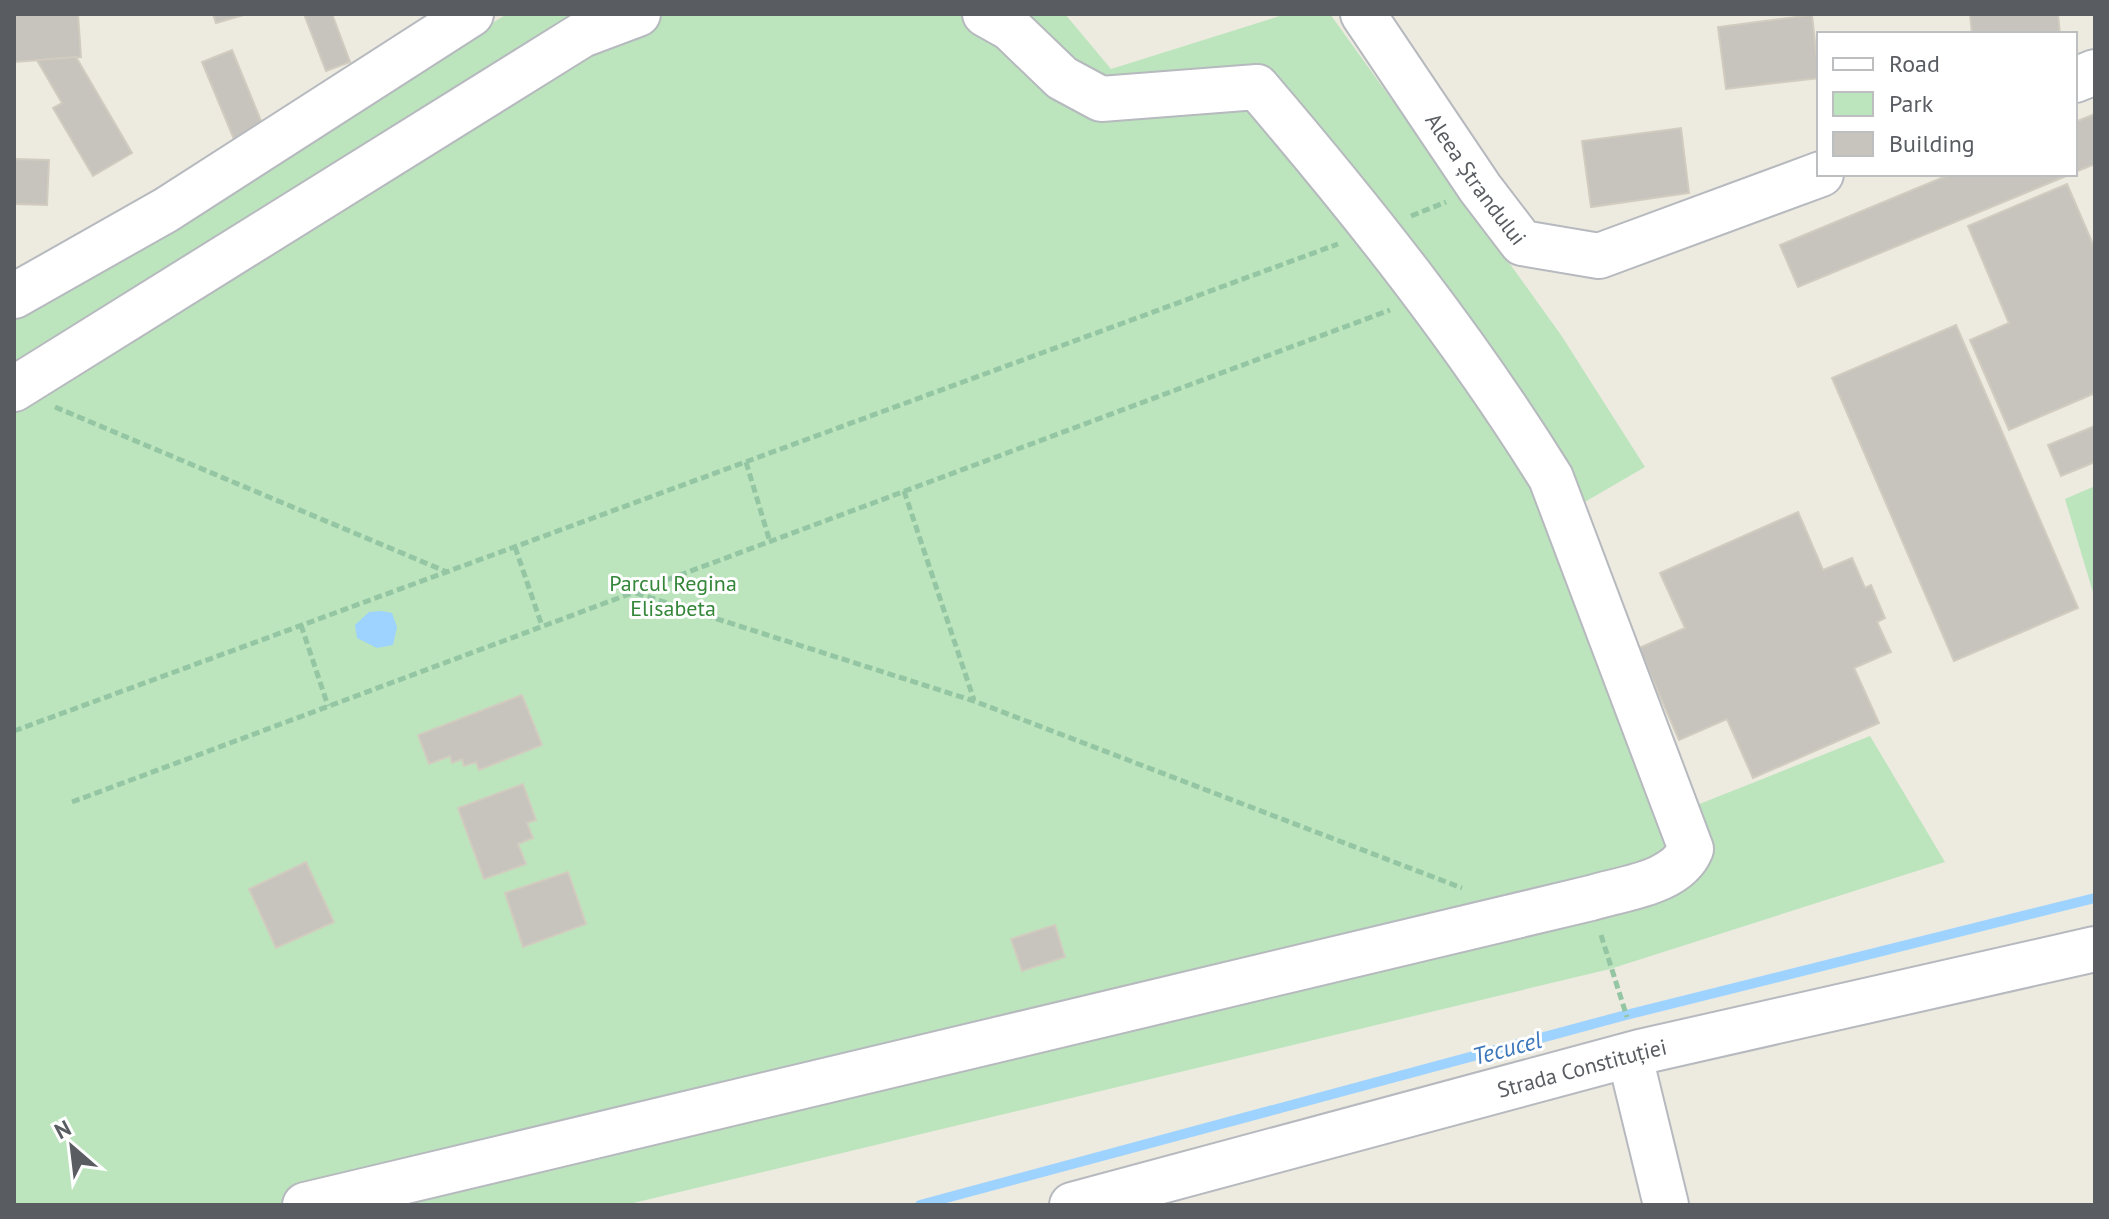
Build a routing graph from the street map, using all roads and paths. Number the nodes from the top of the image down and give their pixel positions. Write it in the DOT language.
graph roads {
  1 [pos="471,14"];
  2 [pos="638,14"];
  3 [pos="985,14"];
  4 [pos="1363,14"];
  5 [pos="1817,175"];
  6 [pos="1480,188"];
  7 [pos="1378,229"];
  8 [pos="14,296"];
  9 [pos="1426,297"];
  10 [pos="28,395"];
  11 [pos="746,462"];
  12 [pos="904,491"];
  13 [pos="770,542"];
  14 [pos="515,547"];
  15 [pos="447,572"];
  16 [pos="634,593"];
  17 [pos="301,625"];
  18 [pos="542,626"];
  19 [pos="974,701"];
  20 [pos="328,706"];
  21 [pos="14,731"];
  22 [pos="72,802"];
  23 [pos="1467,890"];
  24 [pos="2095,949"];
  25 [pos="1610,969"];
  26 [pos="1635,1054"];
  27 [pos="305,1205"];
  28 [pos="1072,1205"];
  29 [pos="1666,1205"];
  1 -- 8 [label="street"];
  2 -- 10 [label="street"];
  3 -- 7 [label="street"];
  4 -- 6 [label="street, Aleea Ștrandului"];
  5 -- 6 [label="street, Aleea Ștrandului"];
  6 -- 7 [label="path"];
  7 -- 9 [label="street"];
  7 -- 11 [label="path"];
  9 -- 12 [label="path"];
  9 -- 27 [label="street"];
  10 -- 15 [label="path"];
  11 -- 13 [label="path"];
  11 -- 14 [label="path"];
  12 -- 13 [label="path"];
  12 -- 19 [label="path"];
  13 -- 16 [label="path"];
  14 -- 15 [label="path"];
  14 -- 18 [label="path"];
  15 -- 17 [label="path"];
  16 -- 18 [label="path"];
  16 -- 19 [label="path"];
  17 -- 20 [label="path"];
  17 -- 21 [label="path"];
  18 -- 20 [label="path"];
  19 -- 23 [label="path"];
  20 -- 22 [label="path"];
  24 -- 26 [label="street, Strada Constituției"];
  25 -- 26 [label="path"];
  26 -- 28 [label="street, Strada Constituției"];
  26 -- 29 [label="street"];
}
